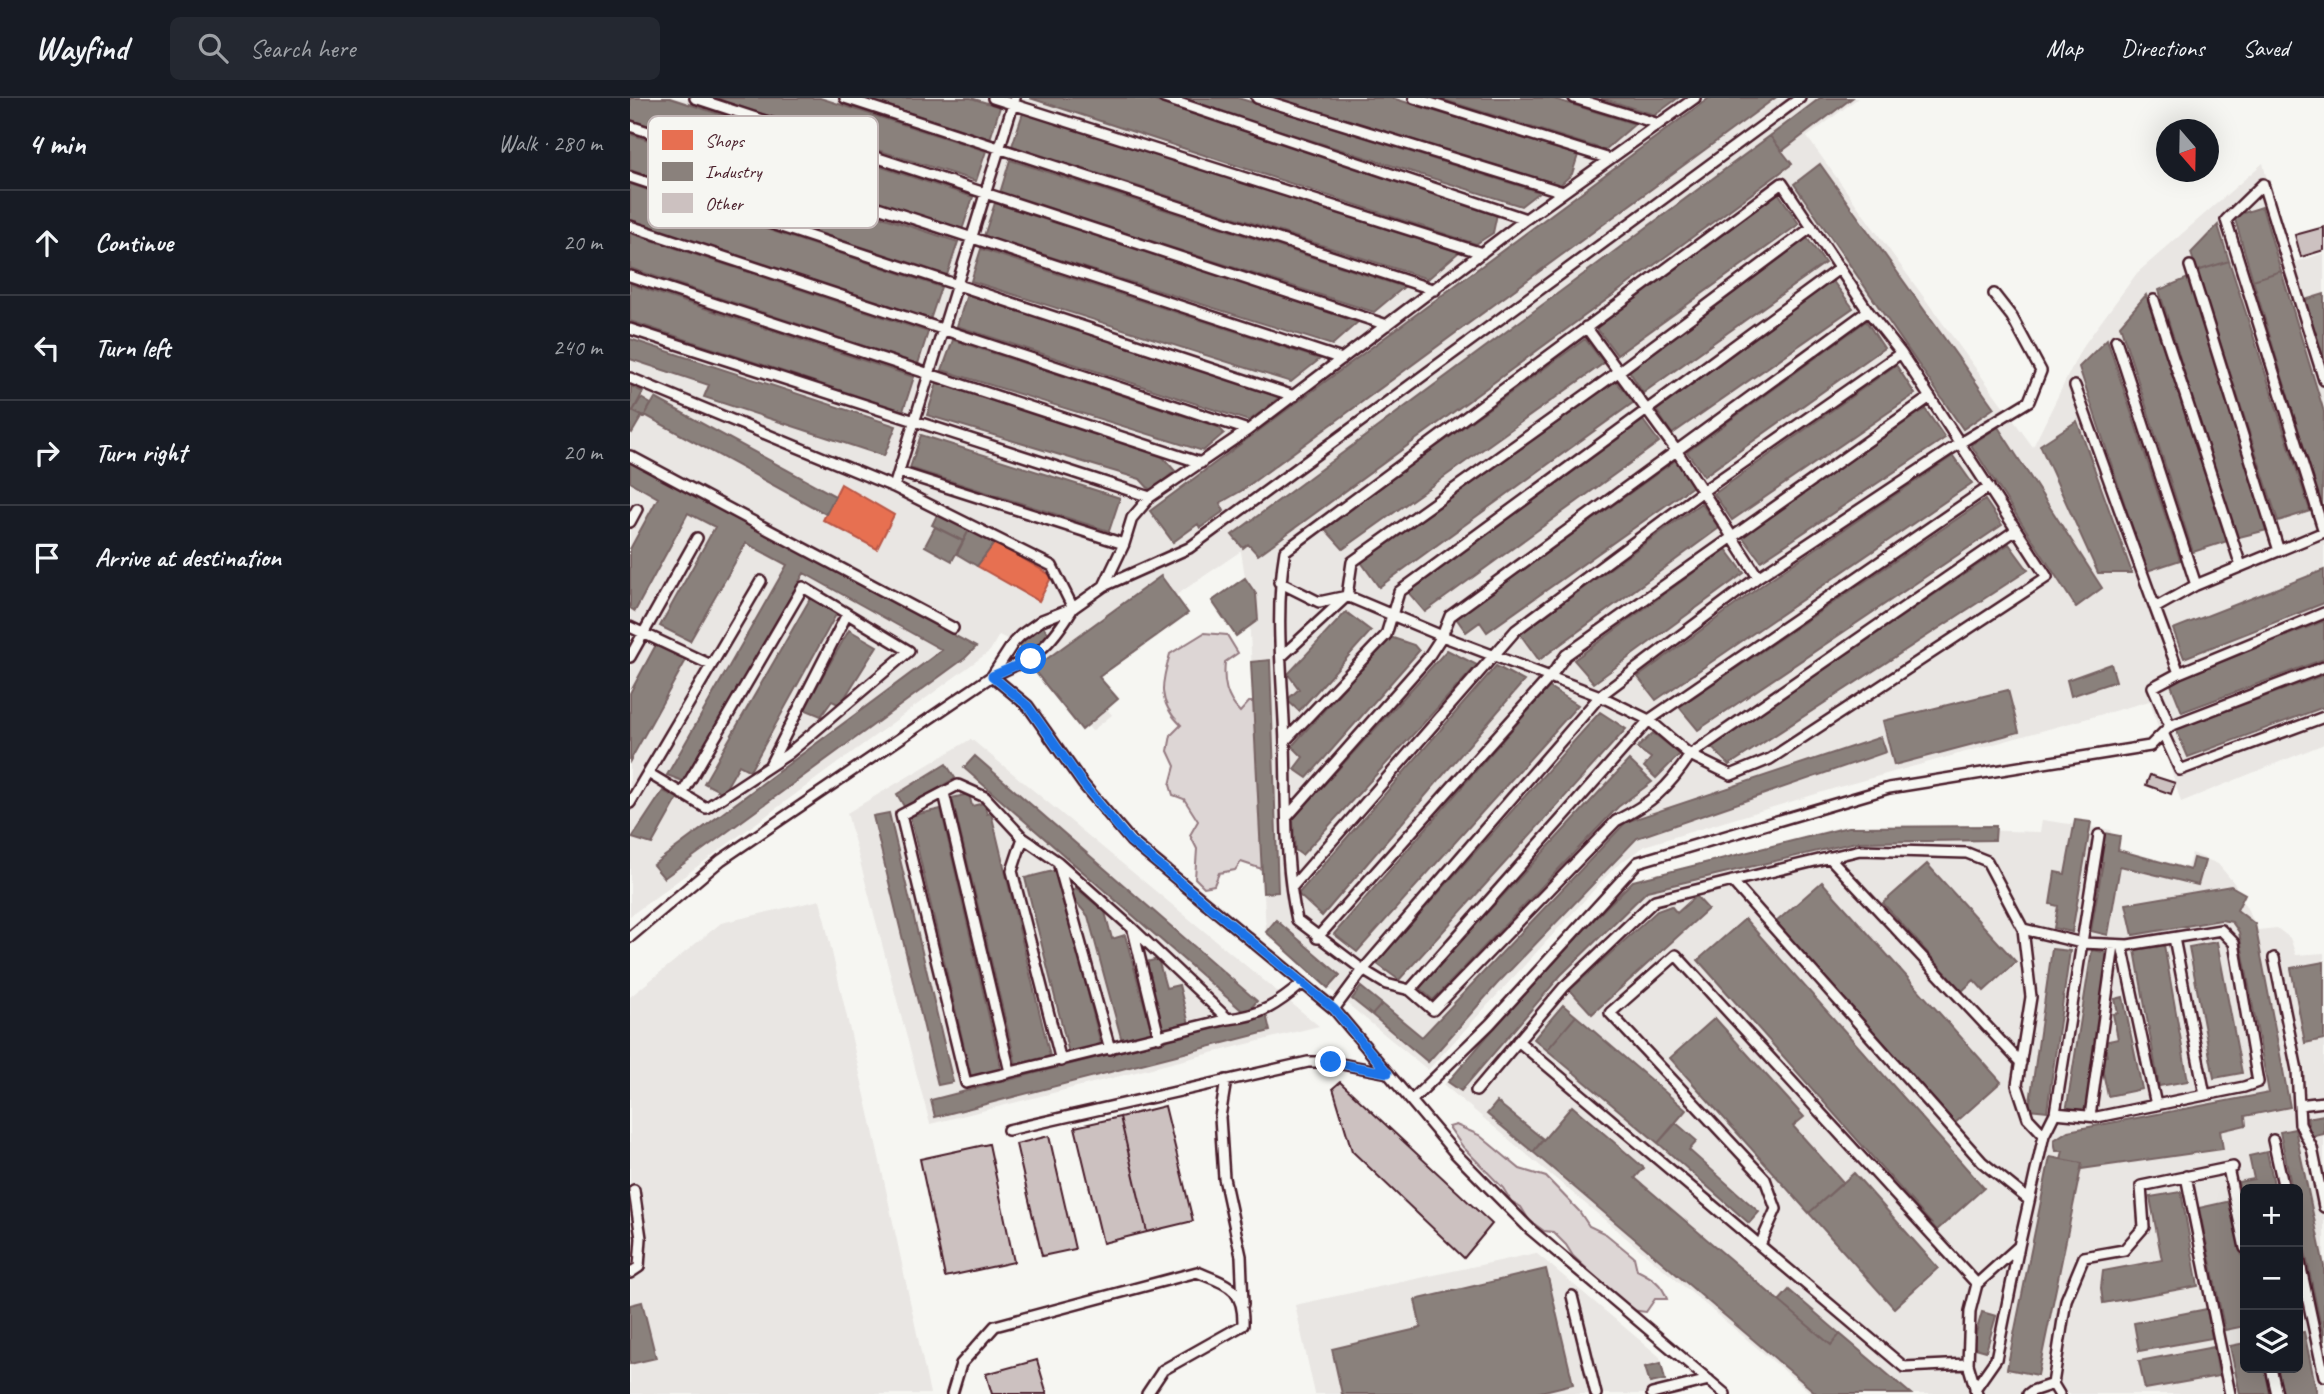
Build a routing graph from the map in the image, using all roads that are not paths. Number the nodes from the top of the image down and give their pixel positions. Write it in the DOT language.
graph roads {
  1 [pos="695,98"];
  2 [pos="845,98"];
  3 [pos="993,98"];
  4 [pos="1164,98"];
  5 [pos="1257,98"];
  6 [pos="1414,98"];
  7 [pos="1574,98"];
  8 [pos="1695,98"];
  9 [pos="1800,98"];
  10 [pos="1014,101"];
  11 [pos="751,116"];
  12 [pos="1658,124"];
  13 [pos="630,126"];
  14 [pos="648,132"];
  15 [pos="1000,148"];
  16 [pos="878,157"];
  17 [pos="1610,159"];
  18 [pos="630,177"];
  19 [pos="648,183"];
  20 [pos="986,192"];
  21 [pos="1563,192"];
  22 [pos="878,207"];
  23 [pos="1526,219"];
  24 [pos="630,226"];
  25 [pos="788,228"];
  26 [pos="1812,228"];
  27 [pos="972,238"];
  28 [pos="1482,253"];
  29 [pos="2190,266"];
  30 [pos="1840,268"];
  31 [pos="630,276"];
  32 [pos="958,283"];
  33 [pos="1435,290"];
  34 [pos="1994,294"];
  35 [pos="2154,300"];
  36 [pos="1868,311"];
  37 [pos="1387,324"];
  38 [pos="1586,327"];
  39 [pos="630,328"];
  40 [pos="943,329"];
  41 [pos="2116,340"];
  42 [pos="1901,353"];
  43 [pos="1342,359"];
  44 [pos="1618,372"];
  45 [pos="929,374"];
  46 [pos="630,378"];
  47 [pos="2324,380"];
  48 [pos="2075,386"];
  49 [pos="1294,396"];
  50 [pos="1930,397"];
  51 [pos="1646,410"];
  52 [pos="915,421"];
  53 [pos="1248,430"];
  54 [pos="1961,443"];
  55 [pos="1676,450"];
  56 [pos="630,456"];
  57 [pos="1200,463"];
  58 [pos="899,472"];
  59 [pos="894,487"];
  60 [pos="1989,487"];
  61 [pos="1703,491"];
  62 [pos="1150,497"];
  63 [pos="638,509"];
  64 [pos="630,522"];
  65 [pos="2016,530"];
  66 [pos="2324,532"];
  67 [pos="1734,537"];
  68 [pos="697,538"];
  69 [pos="1124,544"];
  70 [pos="2279,551"];
  71 [pos="2241,566"];
  72 [pos="1758,577"];
  73 [pos="761,581"];
  74 [pos="1279,582"];
  75 [pos="2196,585"];
  76 [pos="1104,586"];
  77 [pos="1347,596"];
  78 [pos="1073,608"];
  79 [pos="2155,608"];
  80 [pos="2324,613"];
  81 [pos="847,614"];
  82 [pos="1393,614"];
  83 [pos="630,627"];
  84 [pos="953,628"];
  85 [pos="643,634"];
  86 [pos="1442,636"];
  87 [pos="1496,656"];
  88 [pos="630,657"];
  89 [pos="1281,657"];
  90 [pos="711,665"];
  91 [pos="2324,667"];
  92 [pos="2179,673"];
  93 [pos="992,676"];
  94 [pos="1550,677"];
  95 [pos="1600,696"];
  96 [pos="2324,717"];
  97 [pos="1649,720"];
  98 [pos="2166,729"];
  99 [pos="1285,741"];
  100 [pos="1690,755"];
  101 [pos="769,767"];
  102 [pos="648,773"];
  103 [pos="944,793"];
  104 [pos="682,794"];
  105 [pos="630,803"];
  106 [pos="1287,817"];
  107 [pos="2099,835"];
  108 [pos="1023,838"];
  109 [pos="1829,857"];
  110 [pos="1058,862"];
  111 [pos="1732,881"];
  112 [pos="1292,887"];
  113 [pos="1132,928"];
  114 [pos="2023,929"];
  115 [pos="630,937"];
  116 [pos="1317,938"];
  117 [pos="2174,938"];
  118 [pos="2082,943"];
  119 [pos="2118,945"];
  120 [pos="2274,958"];
  121 [pos="1363,970"];
  122 [pos="1303,983"];
  123 [pos="1409,990"];
  124 [pos="1334,1009"];
  125 [pos="1228,1019"];
  126 [pos="1159,1037"];
  127 [pos="1518,1041"];
  128 [pos="1110,1049"];
  129 [pos="1061,1061"];
  130 [pos="2021,1063"];
  131 [pos="1010,1072"];
  132 [pos="1388,1073"];
  133 [pos="1226,1080"];
  134 [pos="1476,1091"];
  135 [pos="2205,1095"];
  136 [pos="1412,1100"];
  137 [pos="2324,1102"];
  138 [pos="2156,1105"];
  139 [pos="2299,1105"];
  140 [pos="2055,1113"];
  141 [pos="2090,1116"];
  142 [pos="1008,1130"];
  143 [pos="2044,1135"];
  144 [pos="2273,1140"];
  145 [pos="2324,1145"];
  146 [pos="2312,1148"];
  147 [pos="2186,1176"];
  148 [pos="2283,1184"];
  149 [pos="634,1190"];
  150 [pos="2029,1200"];
  151 [pos="2324,1205"];
  152 [pos="1760,1245"];
  153 [pos="2019,1245"];
  154 [pos="2245,1247"];
  155 [pos="630,1273"];
  156 [pos="2303,1277"];
  157 [pos="1977,1284"];
  158 [pos="1572,1296"];
  159 [pos="1243,1306"];
  160 [pos="1968,1364"];
  161 [pos="2272,1373"];
  162 [pos="2324,1376"];
  163 [pos="1709,1380"];
  164 [pos="2053,1384"];
  165 [pos="1976,1391"];
  166 [pos="952,1394"];
  167 [pos="1147,1394"];
  168 [pos="1596,1394"];
  169 [pos="1652,1394"];
  170 [pos="1725,1394"];
  171 [pos="2028,1394"];
  172 [pos="2059,1394"];
  173 [pos="2230,1394"];
  174 [pos="2277,1394"];
  1 -- 11 [label="lane"];
  2 -- 15 [label="lane"];
  3 -- 10 [label="lane"];
  4 -- 23 [label="lane"];
  5 -- 21 [label="lane"];
  6 -- 17 [label="lane"];
  7 -- 12 [label="lane"];
  8 -- 12 [label="lane"];
  9 -- 76 [label="lane"];
  10 -- 15 [label="lane"];
  10 -- 28 [label="lane"];
  12 -- 17 [label="lane"];
  13 -- 14 [label="lane"];
  15 -- 20 [label="lane"];
  15 -- 33 [label="lane"];
  16 -- 20 [label="lane"];
  17 -- 21 [label="lane"];
  18 -- 19 [label="lane"];
  20 -- 27 [label="lane"];
  20 -- 37 [label="lane"];
  21 -- 23 [label="lane"];
  22 -- 27 [label="lane"];
  23 -- 28 [label="lane"];
  24 -- 40 [label="lane"];
  25 -- 32 [label="lane"];
  26 -- 30 [label="lane"];
  26 -- 38 [label="lane"];
  26 -- 44 [label="lane"];
  27 -- 32 [label="lane"];
  27 -- 43 [label="lane"];
  28 -- 33 [label="lane"];
  29 -- 70 [label="lane"];
  30 -- 36 [label="lane"];
  30 -- 51 [label="lane"];
  31 -- 45 [label="lane"];
  32 -- 40 [label="lane"];
  32 -- 49 [label="lane"];
  33 -- 37 [label="lane"];
  34 -- 54 [label="lane"];
  35 -- 71 [label="lane"];
  36 -- 42 [label="lane"];
  36 -- 55 [label="lane"];
  37 -- 43 [label="lane"];
  38 -- 44 [label="lane"];
  38 -- 74 [label="lane"];
  39 -- 52 [label="lane"];
  40 -- 45 [label="lane"];
  40 -- 53 [label="lane"];
  41 -- 75 [label="lane"];
  42 -- 50 [label="lane"];
  42 -- 61 [label="lane"];
  43 -- 49 [label="lane"];
  44 -- 51 [label="lane"];
  44 -- 77 [label="lane"];
  45 -- 52 [label="lane"];
  45 -- 57 [label="lane"];
  46 -- 59 [label="lane"];
  47 -- 66 [label="lane"];
  48 -- 79 [label="lane"];
  49 -- 53 [label="lane"];
  50 -- 54 [label="lane"];
  50 -- 67 [label="lane"];
  51 -- 55 [label="lane"];
  51 -- 82 [label="lane"];
  52 -- 58 [label="lane"];
  52 -- 62 [label="lane"];
  53 -- 57 [label="lane"];
  54 -- 60 [label="lane"];
  54 -- 72 [label="lane"];
  55 -- 61 [label="lane"];
  55 -- 86 [label="lane"];
  56 -- 84 [label="lane"];
  57 -- 62 [label="lane"];
  58 -- 59 [label="lane"];
  58 -- 69 [label="lane"];
  59 -- 78 [label="lane"];
  60 -- 65 [label="lane"];
  60 -- 97 [label="lane"];
  61 -- 67 [label="lane"];
  61 -- 87 [label="lane"];
  62 -- 69 [label="lane"];
  63 -- 64 [label="lane"];
  65 -- 100 [label="lane"];
  65 -- 100 [label="lane"];
  66 -- 70 [label="lane"];
  67 -- 72 [label="lane"];
  67 -- 94 [label="lane"];
  68 -- 85 [label="lane"];
  69 -- 76 [label="lane"];
  70 -- 71 [label="lane"];
  71 -- 75 [label="lane"];
  72 -- 95 [label="lane"];
  73 -- 90 [label="lane"];
  74 -- 77 [label="lane"];
  74 -- 89 [label="lane"];
  75 -- 79 [label="lane"];
  76 -- 78 [label="lane"];
  77 -- 82 [label="lane"];
  77 -- 89 [label="lane"];
  78 -- 93 [label="lane"];
  78 -- 93 [label="lane"];
  79 -- 92 [label="lane"];
  80 -- 92 [label="lane"];
  81 -- 101 [label="lane"];
  81 -- 101 [label="lane"];
  81 -- 104 [label="lane"];
  82 -- 86 [label="lane"];
  82 -- 99 [label="lane"];
  83 -- 85 [label="lane"];
  85 -- 88 [label="lane"];
  85 -- 90 [label="lane"];
  86 -- 87 [label="lane"];
  86 -- 106 [label="lane"];
  87 -- 94 [label="lane"];
  87 -- 112 [label="lane"];
  89 -- 99 [label="lane"];
  90 -- 102 [label="lane"];
  91 -- 98 [label="lane"];
  92 -- 98 [label="lane"];
  93 -- 115 [label="lane"];
  93 -- 122 [label="lane"];
  94 -- 95 [label="lane"];
  94 -- 116 [label="lane"];
  95 -- 97 [label="lane"];
  95 -- 121 [label="lane"];
  96 -- 98 [label="lane"];
  97 -- 100 [label="lane"];
  97 -- 123 [label="lane"];
  98 -- 136 [label="lane"];
  99 -- 106 [label="lane"];
  100 -- 123 [label="lane"];
  101 -- 104 [label="lane"];
  102 -- 104 [label="lane"];
  102 -- 105 [label="lane"];
  103 -- 108 [label="lane"];
  103 -- 131 [label="lane"];
  103 -- 131 [label="lane"];
  106 -- 112 [label="lane"];
  107 -- 118 [label="lane"];
  108 -- 110 [label="lane"];
  108 -- 129 [label="lane"];
  109 -- 111 [label="lane"];
  109 -- 114 [label="lane"];
  109 -- 130 [label="lane"];
  110 -- 113 [label="lane"];
  110 -- 128 [label="lane"];
  111 -- 127 [label="lane"];
  111 -- 150 [label="lane"];
  112 -- 116 [label="lane"];
  113 -- 125 [label="lane"];
  113 -- 126 [label="lane"];
  114 -- 118 [label="lane"];
  114 -- 130 [label="lane"];
  116 -- 121 [label="lane"];
  117 -- 119 [label="lane"];
  117 -- 135 [label="lane"];
  117 -- 135 [label="lane"];
  118 -- 119 [label="lane"];
  118 -- 140 [label="lane"];
  119 -- 138 [label="lane"];
  119 -- 141 [label="lane"];
  120 -- 139 [label="lane"];
  121 -- 123 [label="lane"];
  121 -- 124 [label="lane"];
  122 -- 124 [label="lane"];
  122 -- 125 [label="lane"];
  124 -- 132 [label="lane"];
  125 -- 126 [label="lane"];
  126 -- 128 [label="lane"];
  127 -- 134 [label="lane"];
  127 -- 152 [label="lane"];
  128 -- 129 [label="lane"];
  129 -- 131 [label="lane"];
  130 -- 143 [label="lane"];
  132 -- 133 [label="lane"];
  132 -- 136 [label="lane"];
  133 -- 142 [label="lane"];
  133 -- 159 [label="lane"];
  135 -- 138 [label="lane"];
  136 -- 163 [label="lane"];
  137 -- 139 [label="lane"];
  138 -- 141 [label="lane"];
  139 -- 146 [label="lane"];
  140 -- 141 [label="lane"];
  140 -- 143 [label="lane"];
  143 -- 150 [label="lane"];
  144 -- 148 [label="lane"];
  145 -- 146 [label="lane"];
  146 -- 151 [label="lane"];
  147 -- 154 [label="lane"];
  147 -- 164 [label="lane"];
  147 -- 173 [label="lane"];
  149 -- 155 [label="lane"];
  150 -- 153 [label="lane"];
  152 -- 157 [label="lane"];
  152 -- 160 [label="lane"];
  153 -- 157 [label="lane"];
  153 -- 165 [label="lane"];
  156 -- 162 [label="lane"];
  157 -- 160 [label="lane"];
  158 -- 168 [label="lane"];
  159 -- 166 [label="lane"];
  159 -- 167 [label="lane"];
  160 -- 165 [label="lane"];
  161 -- 174 [label="lane"];
  163 -- 169 [label="lane"];
  163 -- 170 [label="lane"];
  164 -- 171 [label="lane"];
  164 -- 172 [label="lane"];
}
